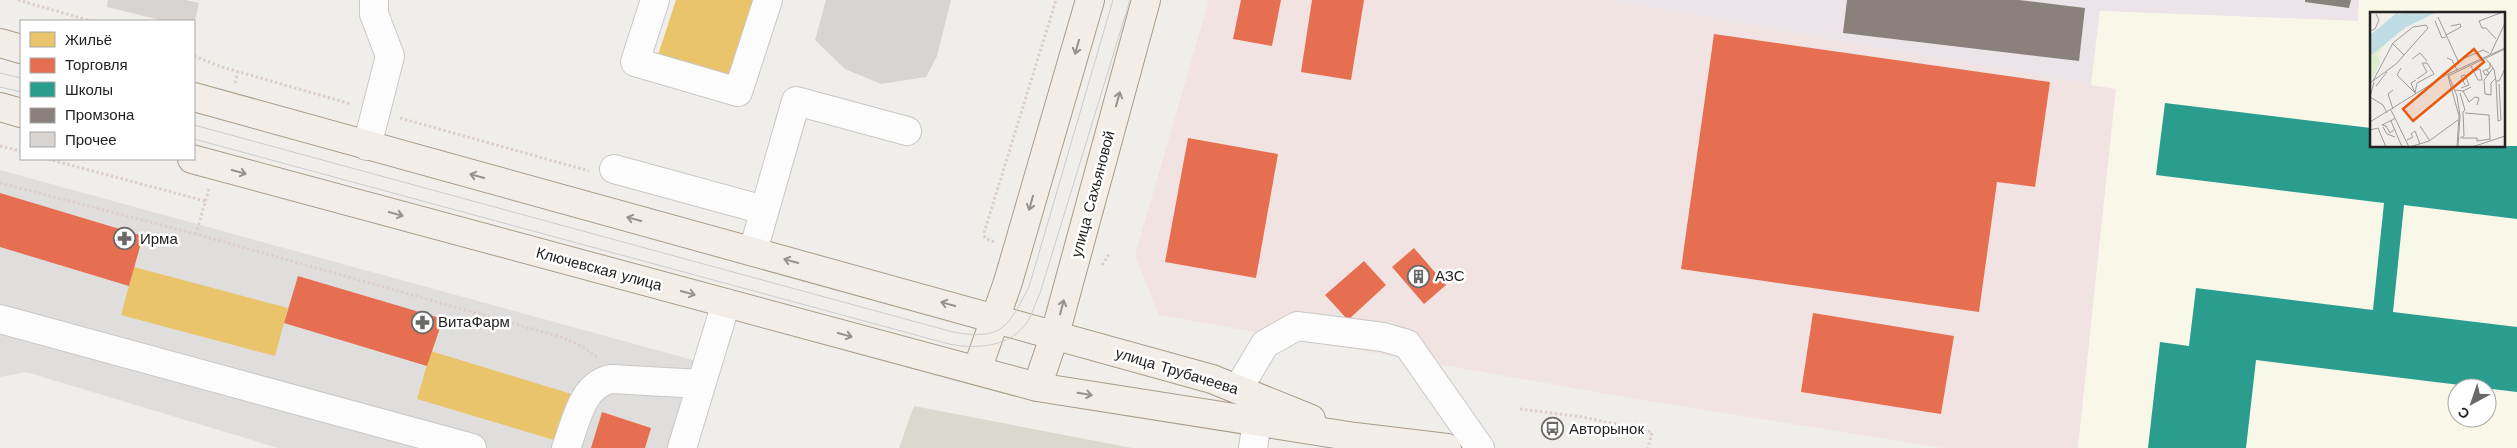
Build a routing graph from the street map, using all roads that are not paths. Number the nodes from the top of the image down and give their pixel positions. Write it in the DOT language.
graph roads {
  1 [pos="374,0"];
  2 [pos="655,0"];
  3 [pos="768,0"];
  4 [pos="1090,0"];
  5 [pos="1146,0"];
  6 [pos="0,43"];
  7 [pos="20,49"];
  8 [pos="195,97"];
  9 [pos="0,107"];
  10 [pos="20,113"];
  11 [pos="907,131"];
  12 [pos="367,146"];
  13 [pos="203,162"];
  14 [pos="614,169"];
  15 [pos="764,210"];
  16 [pos="753,251"];
  17 [pos="726,303"];
  18 [pos="995,317"];
  19 [pos="0,319"];
  20 [pos="1055,334"];
  21 [pos="977,370"];
  22 [pos="1006,378"];
  23 [pos="701,384"];
  24 [pos="1037,387"];
  25 [pos="1238,389"];
  26 [pos="1257,421"];
  27 [pos="1355,437"];
  28 [pos="472,448"];
  29 [pos="566,448"];
  30 [pos="682,448"];
  31 [pos="1253,448"];
  32 [pos="1447,448"];
  33 [pos="1480,448"];
  1 -- 12 [label="street"];
  2 -- 3 [label="street"];
  4 -- 18 [label="main road, one-way"];
  20 -- 5 [label="main road, улица Сахьяновой, one-way"];
  6 -- 7 [label="main road"];
  8 -- 12 [label="main road"];
  9 -- 10 [label="main road"];
  11 -- 15 [label="street"];
  16 -- 12 [label="main road, one-way"];
  13 -- 17 [label="main road, Ключевская улица, one-way"];
  14 -- 15 [label="street"];
  15 -- 16 [label="street"];
  18 -- 16 [label="main road, one-way"];
  17 -- 21 [label="main road, Ключевская улица, one-way"];
  17 -- 23 [label="street"];
  18 -- 20 [label="main road, улица Трубачеева"];
  18 -- 21 [label="main road"];
  19 -- 28 [label="street"];
  20 -- 24 [label="main road, улица Сахьяновой"];
  20 -- 25 [label="main road, улица Трубачеева"];
  21 -- 22 [label="main road, Ключевская улица"];
  22 -- 24 [label="main road, улица Трубачеева"];
  23 -- 29 [label="street"];
  23 -- 30 [label="street"];
  24 -- 26 [label="main road, улица Трубачеева, one-way"];
  25 -- 27 [label="main road, улица Трубачеева"];
  25 -- 33 [label="street"];
  26 -- 27 [label="main road, улица Трубачеева"];
  26 -- 31 [label="street"];
  27 -- 32 [label="main road, улица Трубачеева"];
}
